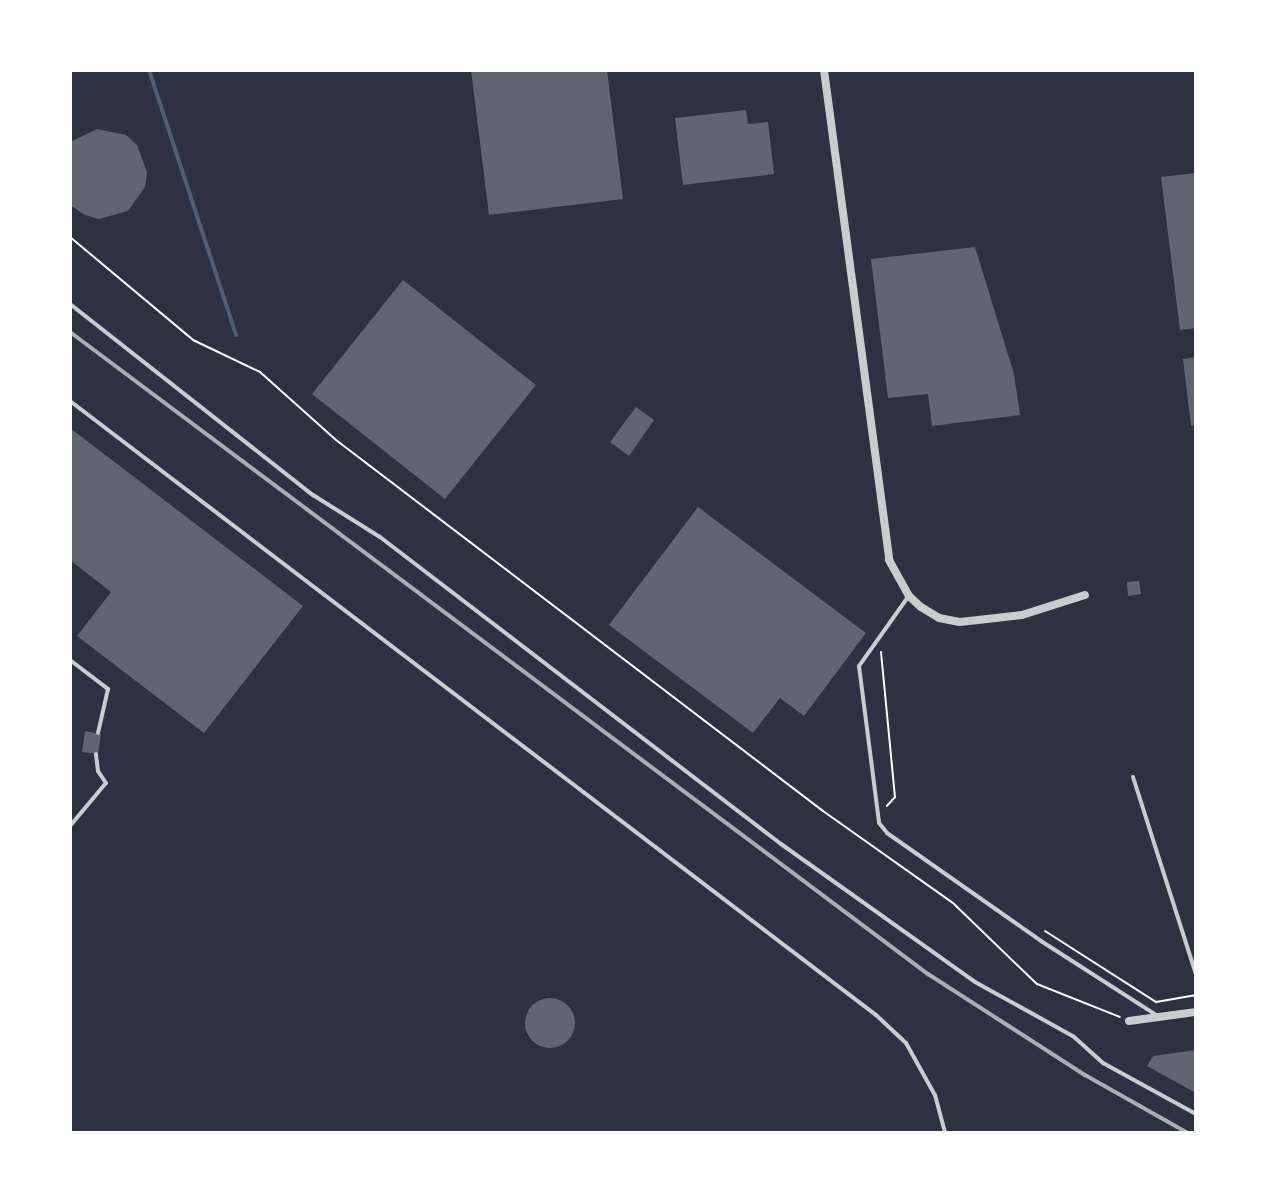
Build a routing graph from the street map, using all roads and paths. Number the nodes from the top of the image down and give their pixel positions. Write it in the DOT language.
graph roads {
  1 [pos="824,70"];
  2 [pos="70,237"];
  3 [pos="70,304"];
  4 [pos="70,401"];
  5 [pos="1085,595"];
  6 [pos="909,596"];
  7 [pos="881,650"];
  8 [pos="70,660"];
  9 [pos="98,733"];
  10 [pos="96,754"];
  11 [pos="1133,777"];
  12 [pos="886,809"];
  13 [pos="70,826"];
  14 [pos="1037,926"];
  15 [pos="1196,975"];
  16 [pos="1196,995"];
  17 [pos="1196,1012"];
  18 [pos="1160,1017"];
  19 [pos="1129,1021"];
  20 [pos="1196,1114"];
  21 [pos="204,1133"];
  22 [pos="213,1133"];
  23 [pos="945,1133"];
  1 -- 6 [label="street"];
  2 -- 19 [label="path"];
  3 -- 20 [label="lane"];
  4 -- 23 [label="lane"];
  5 -- 6 [label="street"];
  6 -- 18 [label="lane"];
  7 -- 12 [label="path"];
  8 -- 9 [label="lane"];
  10 -- 13 [label="lane"];
  11 -- 15 [label="lane"];
  14 -- 16 [label="path"];
  17 -- 18 [label="street"];
  18 -- 19 [label="street"];
  21 -- 22 [label="lane"];
}
